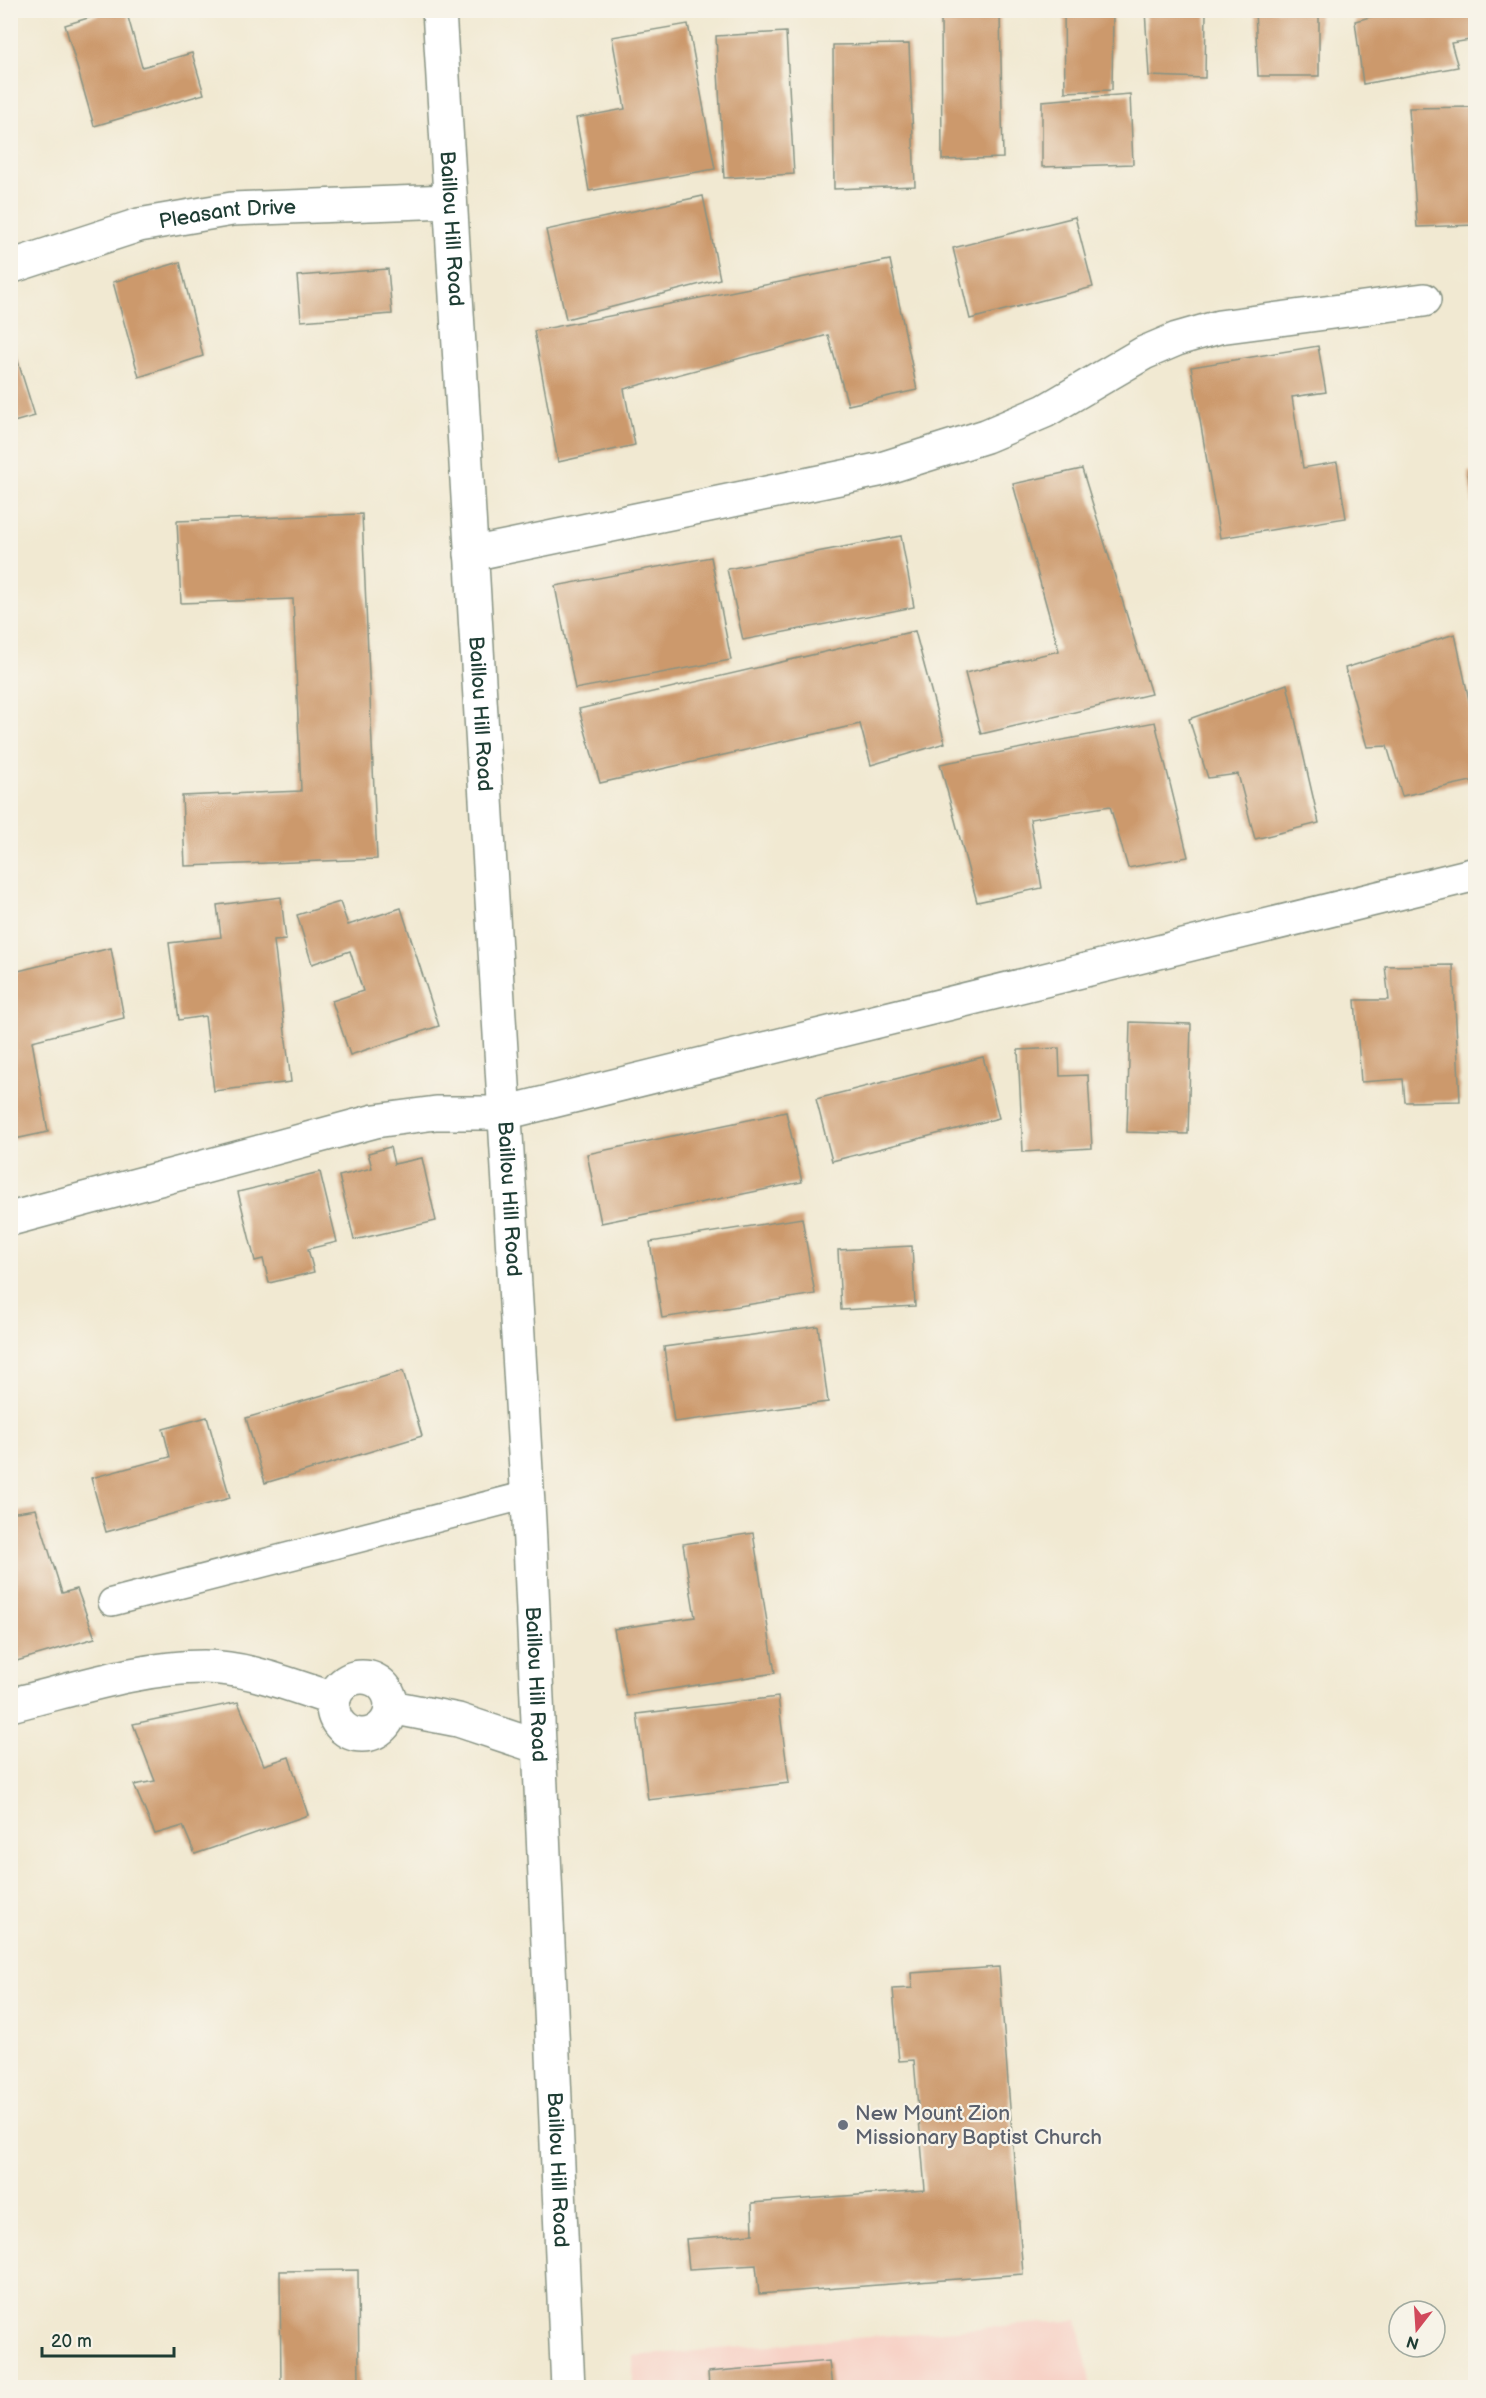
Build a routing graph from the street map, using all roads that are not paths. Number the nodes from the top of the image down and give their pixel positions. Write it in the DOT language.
graph roads {
  1 [pos="439,10"];
  2 [pos="450,201"];
  3 [pos="10,267"];
  4 [pos="1424,300"];
  5 [pos="471,554"];
  6 [pos="1476,874"];
  7 [pos="504,1113"];
  8 [pos="10,1219"];
  9 [pos="527,1495"];
  10 [pos="112,1602"];
  11 [pos="334,1699"];
  12 [pos="10,1705"];
  13 [pos="391,1707"];
  14 [pos="538,1747"];
  15 [pos="568,2388"];
  1 -- 2 [label="street, Baillou Hill Road"];
  2 -- 3 [label="street, Pleasant Drive"];
  2 -- 5 [label="street, Baillou Hill Road"];
  4 -- 5 [label="street"];
  5 -- 7 [label="street, Baillou Hill Road"];
  6 -- 7 [label="street"];
  7 -- 8 [label="street"];
  7 -- 9 [label="street, Baillou Hill Road"];
  9 -- 10 [label="lane"];
  9 -- 14 [label="street, Baillou Hill Road"];
  11 -- 12 [label="street"];
  11 -- 13 [label="street"];
  11 -- 13 [label="street"];
  13 -- 14 [label="street"];
  14 -- 15 [label="street, Baillou Hill Road"];
}
